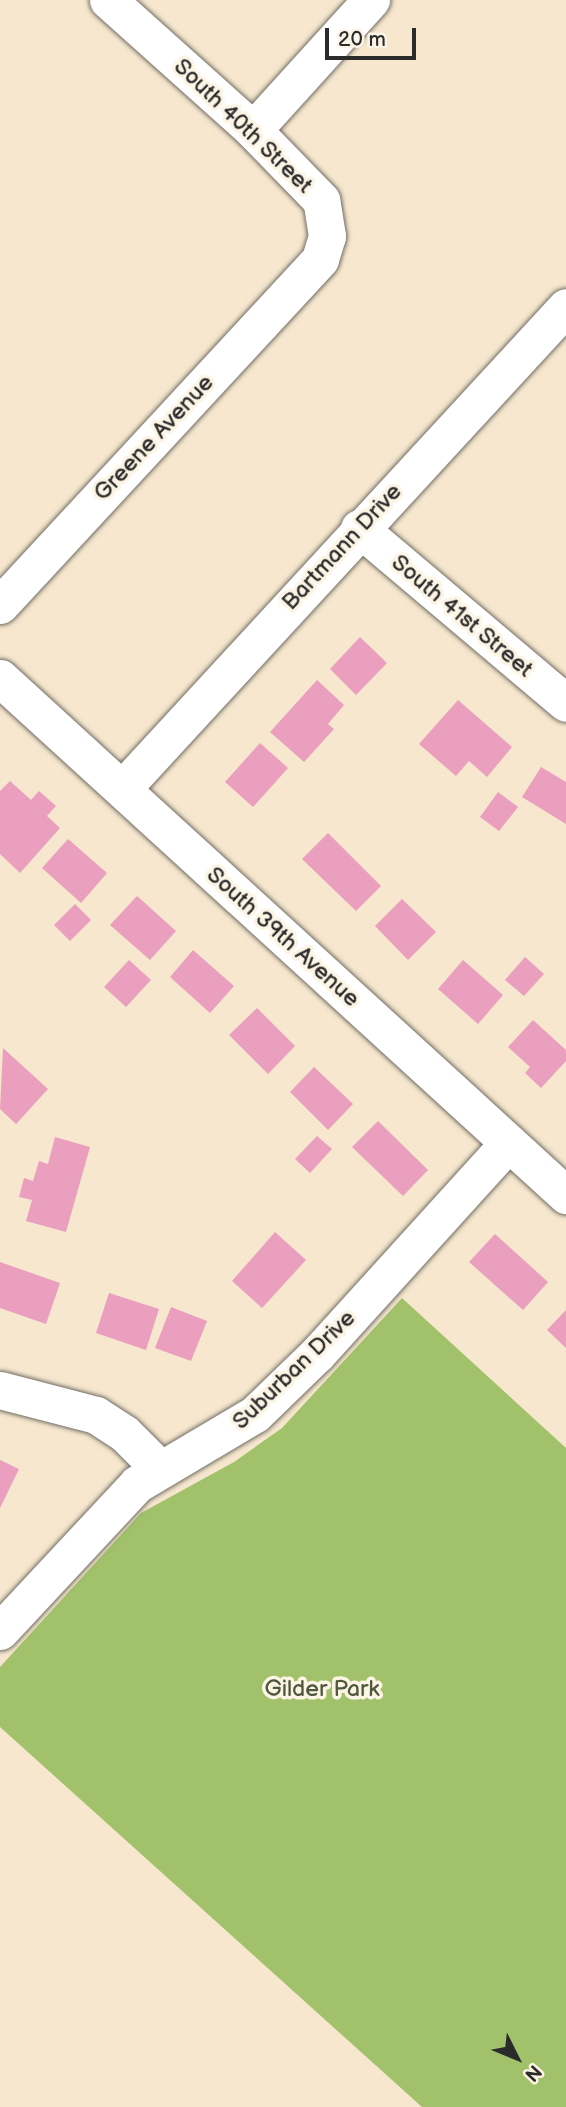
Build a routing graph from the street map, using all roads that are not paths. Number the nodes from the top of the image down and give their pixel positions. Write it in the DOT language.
graph roads {
  1 [pos="108,0"];
  2 [pos="371,0"];
  3 [pos="253,130"];
  4 [pos="309,271"];
  5 [pos="566,307"];
  6 [pos="359,528"];
  7 [pos="0,605"];
  8 [pos="0,678"];
  9 [pos="566,703"];
  10 [pos="122,789"];
  11 [pos="508,1143"];
  12 [pos="566,1195"];
  13 [pos="0,1390"];
  14 [pos="160,1469"];
  15 [pos="0,1631"];
  1 -- 3 [label="street, South 40th Street"];
  2 -- 3 [label="street"];
  3 -- 4 [label="street, South 40th Street"];
  4 -- 7 [label="street, Greene Avenue"];
  5 -- 6 [label="street, Bartmann Drive"];
  6 -- 9 [label="street, South 41st Street"];
  6 -- 10 [label="street, Bartmann Drive"];
  8 -- 10 [label="street, South 39th Avenue"];
  10 -- 11 [label="street, South 39th Avenue"];
  11 -- 12 [label="street, South 39th Avenue"];
  11 -- 14 [label="street, Suburban Drive"];
  13 -- 14 [label="street"];
  14 -- 15 [label="street, Suburban Drive"];
}
